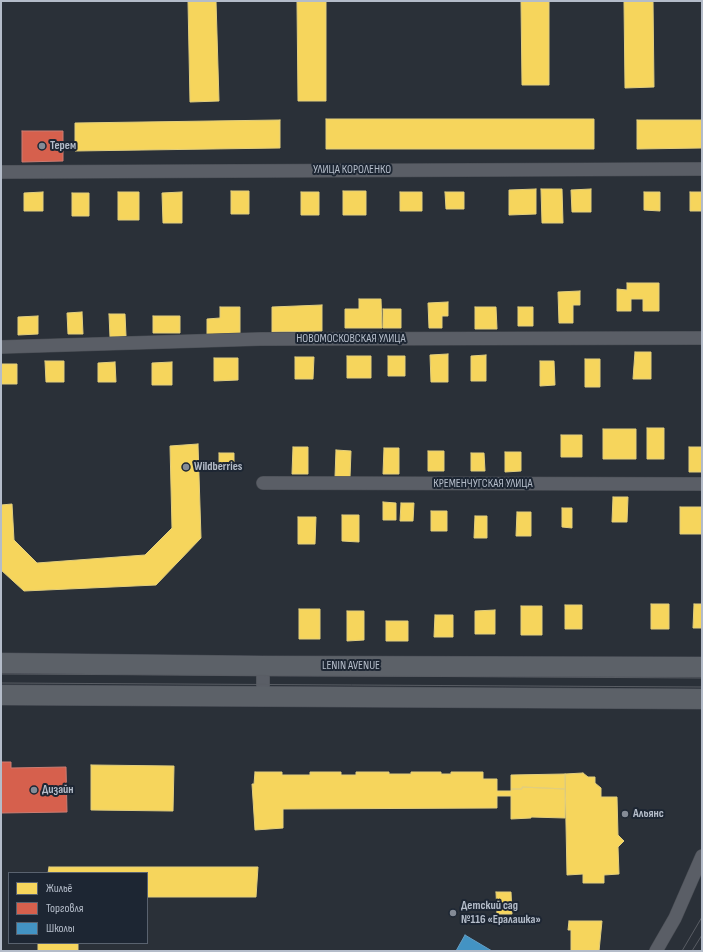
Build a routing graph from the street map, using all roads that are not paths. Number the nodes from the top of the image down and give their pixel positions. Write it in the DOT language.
graph roads {
  1 [pos="702,169"];
  2 [pos="1,172"];
  3 [pos="702,338"];
  4 [pos="1,347"];
  5 [pos="264,483"];
  6 [pos="702,484"];
  7 [pos="1,663"];
  8 [pos="263,666"];
  9 [pos="702,667"];
  10 [pos="1,695"];
  11 [pos="263,697"];
  12 [pos="702,699"];
  13 [pos="702,856"];
  14 [pos="656,951"];
  1 -- 2 [label="street, УЛИЦА КОРОЛЕНКО"];
  3 -- 4 [label="street, НОВОМОСКОВСКАЯ УЛИЦА"];
  5 -- 6 [label="street, КРЕМЕНЧУГСКАЯ УЛИЦА"];
  7 -- 8 [label="main road, LENIN AVENUE"];
  8 -- 9 [label="main road, LENIN AVENUE"];
  8 -- 11 [label="street"];
  10 -- 11 [label="main road"];
  11 -- 12 [label="main road"];
  13 -- 14 [label="street"];
}
